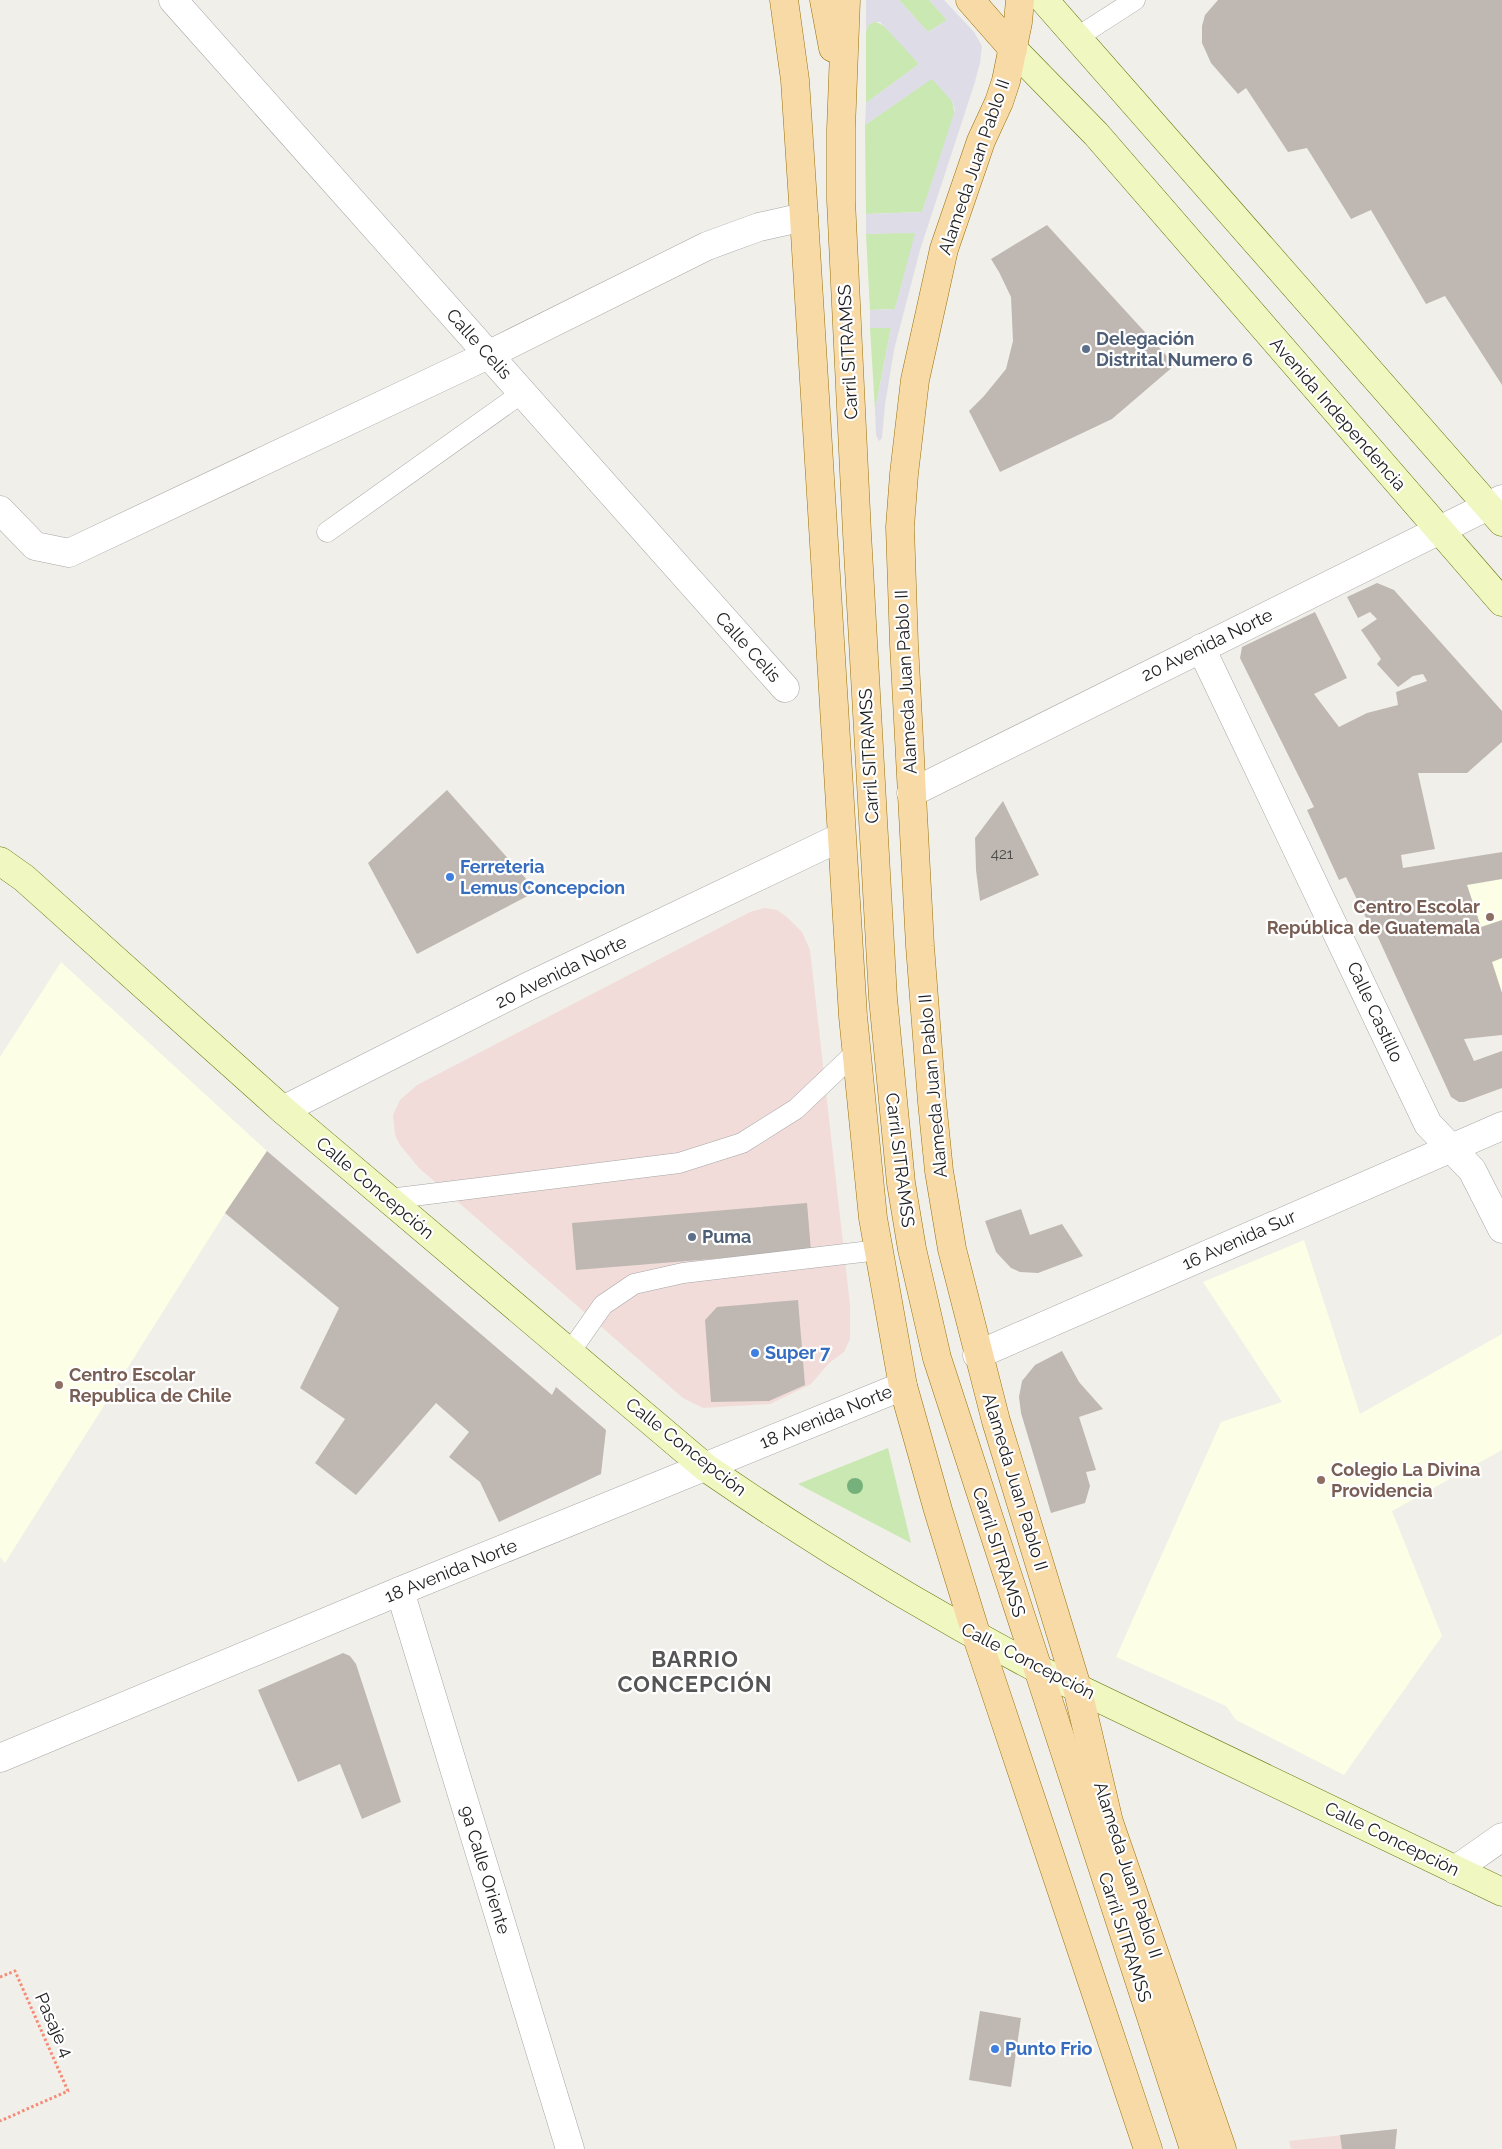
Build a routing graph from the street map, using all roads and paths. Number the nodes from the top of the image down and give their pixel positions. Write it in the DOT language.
graph roads {
  1 [pos="173,0"];
  2 [pos="784,0"];
  3 [pos="824,0"];
  4 [pos="846,0"];
  5 [pos="970,0"];
  6 [pos="1020,0"];
  7 [pos="1044,0"];
  8 [pos="1135,0"];
  9 [pos="1076,38"];
  10 [pos="1013,49"];
  11 [pos="841,129"];
  12 [pos="804,217"];
  13 [pos="488,355"];
  14 [pos="522,393"];
  15 [pos="1497,509"];
  16 [pos="0,510"];
  17 [pos="1438,530"];
  18 [pos="327,532"];
  19 [pos="1502,602"];
  20 [pos="1201,648"];
  21 [pos="785,688"];
  22 [pos="912,793"];
  23 [pos="841,838"];
  24 [pos="0,861"];
  25 [pos="856,1052"];
  26 [pos="283,1110"];
  27 [pos="1502,1126"];
  28 [pos="1450,1147"];
  29 [pos="389,1199"];
  30 [pos="1502,1229"];
  31 [pos="879,1250"];
  32 [pos="570,1352"];
  33 [pos="978,1356"];
  34 [pos="903,1386"];
  35 [pos="705,1466"];
  36 [pos="400,1591"];
  37 [pos="978,1637"];
  38 [pos="1036,1668"];
  39 [pos="1077,1687"];
  40 [pos="0,1758"];
  41 [pos="1502,1837"];
  42 [pos="1455,1870"];
  43 [pos="1502,1892"];
  44 [pos="0,1977"];
  45 [pos="0,2121"];
  46 [pos="570,2149"];
  47 [pos="1148,2149"];
  48 [pos="1194,2149"];
  49 [pos="1222,2149"];
  1 -- 13 [label="street, Calle Celis"];
  2 -- 12 [label="main road"];
  3 -- 11 [label="main road, Carril SITRAMSS"];
  4 -- 11 [label="main road, Carril SITRAMSS"];
  5 -- 10 [label="main road"];
  6 -- 10 [label="main road, Alameda Juan Pablo II"];
  7 -- 9 [label="street"];
  8 -- 9 [label="lane"];
  9 -- 15 [label="street"];
  10 -- 17 [label="street, Avenida Independencia"];
  10 -- 22 [label="main road, Alameda Juan Pablo II"];
  11 -- 38 [label="main road, Carril SITRAMSS"];
  12 -- 13 [label="street"];
  12 -- 23 [label="main road"];
  13 -- 14 [label="street, Calle Celis"];
  13 -- 16 [label="street"];
  14 -- 18 [label="lane"];
  14 -- 21 [label="street, Calle Celis"];
  15 -- 17 [label="street, 20 Avenida Norte"];
  17 -- 19 [label="street, Avenida Independencia"];
  17 -- 20 [label="street, 20 Avenida Norte"];
  20 -- 22 [label="street, 20 Avenida Norte"];
  20 -- 28 [label="street, Calle Castillo"];
  22 -- 33 [label="main road, Alameda Juan Pablo II"];
  23 -- 25 [label="main road"];
  23 -- 26 [label="street, 20 Avenida Norte"];
  24 -- 26 [label="street, Calle Concepción"];
  25 -- 29 [label="lane"];
  25 -- 31 [label="main road"];
  26 -- 29 [label="street, Calle Concepción"];
  27 -- 28 [label="street, 16 Avenida Sur"];
  28 -- 30 [label="street, Calle Castillo"];
  28 -- 33 [label="street, 16 Avenida Sur"];
  29 -- 32 [label="street, Calle Concepción"];
  31 -- 32 [label="lane"];
  31 -- 34 [label="main road"];
  32 -- 35 [label="street, Calle Concepción"];
  33 -- 39 [label="main road, Alameda Juan Pablo II"];
  34 -- 35 [label="street, 18 Avenida Norte"];
  34 -- 37 [label="main road"];
  35 -- 36 [label="street, 18 Avenida Norte"];
  35 -- 37 [label="street, Calle Concepción"];
  36 -- 40 [label="street, 18 Avenida Norte"];
  36 -- 46 [label="street, 9a Calle Oriente"];
  37 -- 38 [label="street, Calle Concepción"];
  37 -- 47 [label="main road"];
  38 -- 39 [label="street, Calle Concepción"];
  38 -- 48 [label="main road, Carril SITRAMSS"];
  39 -- 42 [label="street, Calle Concepción"];
  39 -- 49 [label="main road, Alameda Juan Pablo II"];
  41 -- 42 [label="street"];
  42 -- 43 [label="street, Calle Concepción"];
  44 -- 45 [label="path, Pasaje 4"];
}
